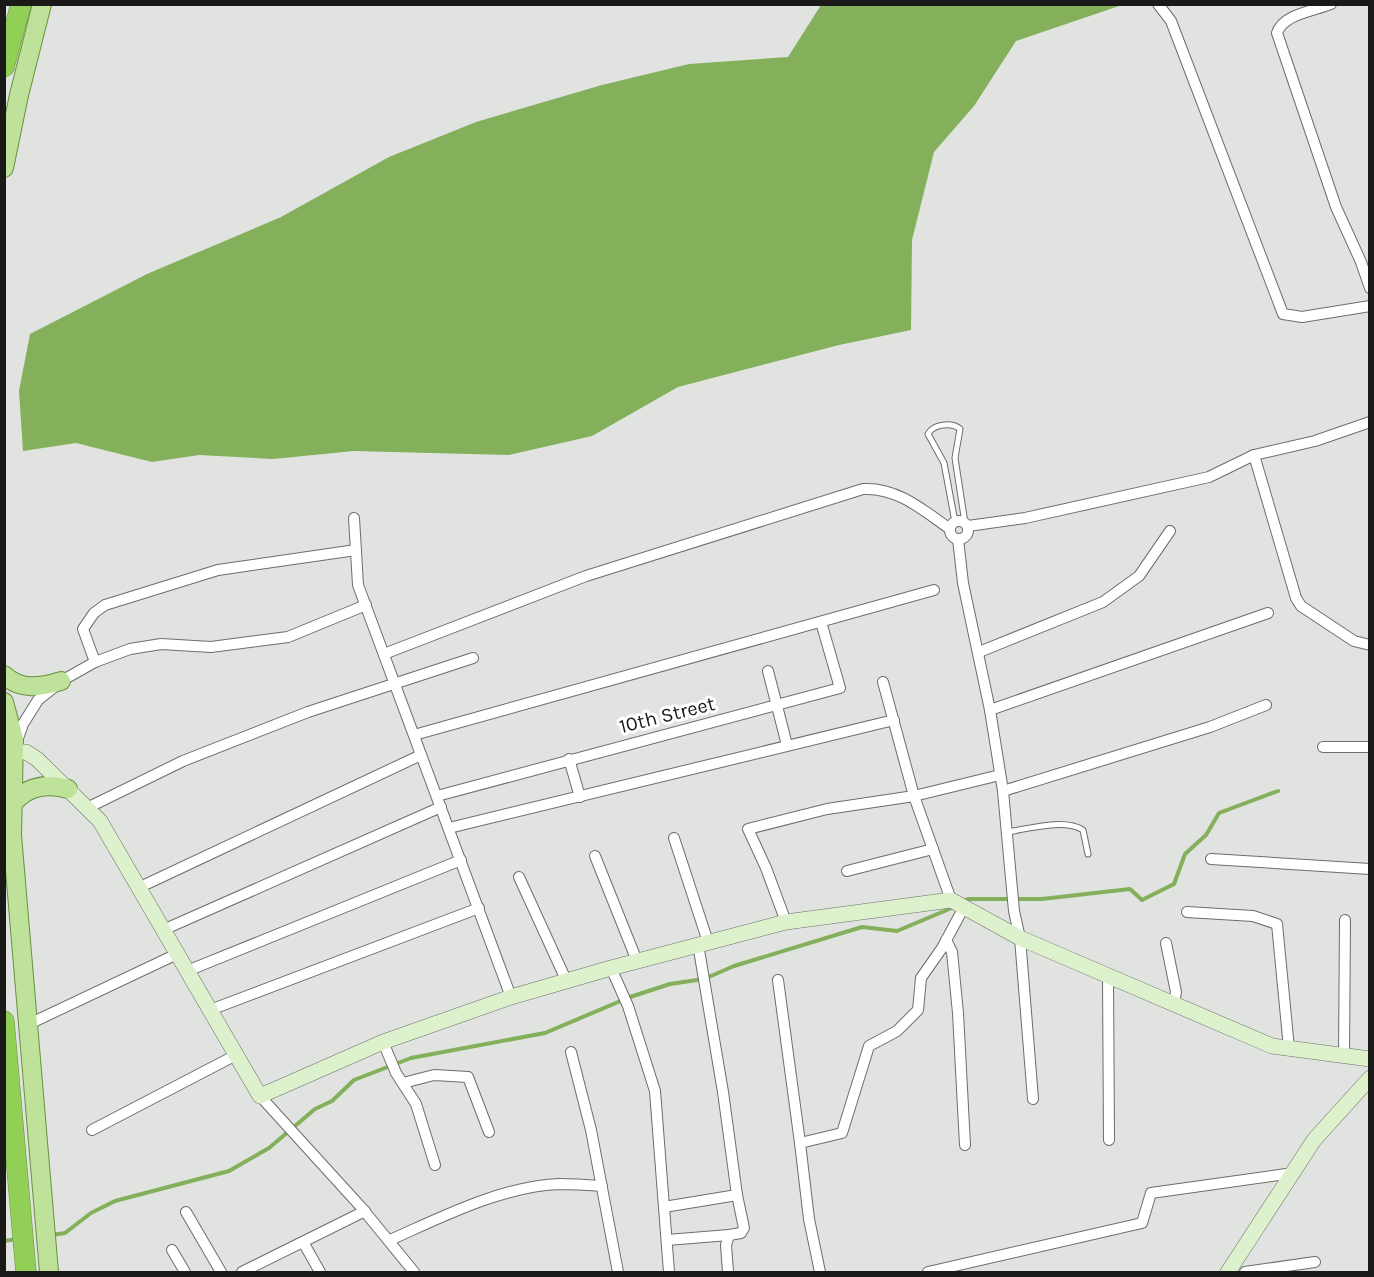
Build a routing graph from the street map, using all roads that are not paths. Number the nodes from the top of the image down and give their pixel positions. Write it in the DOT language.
graph roads {
  1 [pos="21,4"];
  2 [pos="42,4"];
  3 [pos="1158,4"];
  4 [pos="1331,4"];
  5 [pos="4,67"];
  6 [pos="4,168"];
  7 [pos="1370,288"];
  8 [pos="1370,306"];
  9 [pos="1370,422"];
  10 [pos="1254,454"];
  11 [pos="354,518"];
  12 [pos="960,525"];
  13 [pos="1170,531"];
  14 [pos="958,539"];
  15 [pos="356,550"];
  16 [pos="934,591"];
  17 [pos="366,605"];
  18 [pos="1268,614"];
  19 [pos="821,622"];
  20 [pos="1370,645"];
  21 [pos="979,652"];
  22 [pos="384,654"];
  23 [pos="473,658"];
  24 [pos="95,662"];
  25 [pos="768,671"];
  26 [pos="4,675"];
  27 [pos="61,681"];
  28 [pos="883,682"];
  29 [pos="395,683"];
  30 [pos="4,702"];
  31 [pos="1266,705"];
  32 [pos="778,706"];
  33 [pos="990,710"];
  34 [pos="894,720"];
  35 [pos="414,735"];
  36 [pos="787,745"];
  37 [pos="1323,747"];
  38 [pos="1370,747"];
  39 [pos="9,752"];
  40 [pos="421,754"];
  41 [pos="569,759"];
  42 [pos="1000,775"];
  43 [pos="68,789"];
  44 [pos="1003,791"];
  45 [pos="437,796"];
  46 [pos="914,796"];
  47 [pos="580,797"];
  48 [pos="12,805"];
  49 [pos="441,807"];
  50 [pos="87,808"];
  51 [pos="449,828"];
  52 [pos="1006,832"];
  53 [pos="674,838"];
  54 [pos="933,849"];
  55 [pos="1088,854"];
  56 [pos="595,856"];
  57 [pos="1211,859"];
  58 [pos="461,860"];
  59 [pos="1370,869"];
  60 [pos="847,871"];
  61 [pos="519,877"];
  62 [pos="138,888"];
  63 [pos="957,903"];
  64 [pos="479,908"];
  65 [pos="1187,912"];
  66 [pos="1345,920"];
  67 [pos="786,922"];
  68 [pos="163,930"];
  69 [pos="1020,938"];
  70 [pos="946,940"];
  71 [pos="703,943"];
  72 [pos="1166,943"];
  73 [pos="177,954"];
  74 [pos="637,961"];
  75 [pos="611,968"];
  76 [pos="187,971"];
  77 [pos="1108,976"];
  78 [pos="778,980"];
  79 [pos="567,982"];
  80 [pos="512,997"];
  81 [pos="1174,1004"];
  82 [pos="210,1010"];
  83 [pos="4,1021"];
  84 [pos="29,1024"];
  85 [pos="383,1042"];
  86 [pos="1288,1048"];
  87 [pos="571,1052"];
  88 [pos="236,1054"];
  89 [pos="1344,1056"];
  90 [pos="1370,1059"];
  91 [pos="1370,1078"];
  92 [pos="403,1083"];
  93 [pos="260,1096"];
  94 [pos="1033,1099"];
  95 [pos="92,1130"];
  96 [pos="489,1132"];
  97 [pos="1109,1140"];
  98 [pos="800,1143"];
  99 [pos="965,1145"];
  100 [pos="435,1165"];
  101 [pos="1293,1173"];
  102 [pos="602,1186"];
  103 [pos="737,1195"];
  104 [pos="664,1208"];
  105 [pos="365,1211"];
  106 [pos="186,1212"];
  107 [pos="729,1235"];
  108 [pos="667,1239"];
  109 [pos="390,1240"];
  110 [pos="303,1242"];
  111 [pos="172,1250"];
  112 [pos="1315,1262"];
  113 [pos="25,1264"];
  114 [pos="49,1272"];
  115 [pos="185,1272"];
  116 [pos="221,1272"];
  117 [pos="242,1272"];
  118 [pos="320,1272"];
  119 [pos="414,1272"];
  120 [pos="618,1272"];
  121 [pos="669,1272"];
  122 [pos="728,1272"];
  123 [pos="820,1272"];
  124 [pos="928,1272"];
  125 [pos="1228,1272"];
  126 [pos="1245,1272"];
  1 -- 5 [label="highway"];
  2 -- 6 [label="main road"];
  3 -- 8 [label="street"];
  4 -- 7 [label="street"];
  9 -- 10 [label="street"];
  10 -- 12 [label="street"];
  10 -- 20 [label="street"];
  11 -- 15 [label="street"];
  12 -- 12 [label="lane"];
  12 -- 14 [label="street"];
  12 -- 14 [label="street"];
  12 -- 22 [label="street"];
  13 -- 21 [label="street"];
  14 -- 21 [label="street"];
  15 -- 17 [label="street"];
  15 -- 24 [label="street"];
  16 -- 19 [label="street"];
  17 -- 22 [label="street"];
  17 -- 24 [label="street"];
  18 -- 33 [label="street"];
  19 -- 32 [label="street, 10th Street"];
  19 -- 35 [label="street"];
  21 -- 33 [label="street"];
  22 -- 29 [label="street"];
  23 -- 29 [label="street"];
  24 -- 27 [label="street"];
  25 -- 32 [label="street"];
  26 -- 27 [label="main road"];
  27 -- 39 [label="street"];
  28 -- 34 [label="street"];
  29 -- 35 [label="street"];
  29 -- 50 [label="street"];
  30 -- 39 [label="main road"];
  31 -- 44 [label="street"];
  32 -- 36 [label="street"];
  32 -- 41 [label="street, 10th Street"];
  33 -- 42 [label="street"];
  34 -- 36 [label="street"];
  34 -- 46 [label="street"];
  35 -- 40 [label="street"];
  36 -- 47 [label="street"];
  37 -- 38 [label="street"];
  39 -- 43 [label="street"];
  39 -- 48 [label="main road"];
  40 -- 45 [label="street"];
  40 -- 62 [label="street"];
  41 -- 45 [label="street, 10th Street"];
  41 -- 47 [label="street"];
  42 -- 44 [label="street"];
  42 -- 46 [label="street"];
  43 -- 48 [label="main road"];
  43 -- 50 [label="street"];
  44 -- 52 [label="street"];
  45 -- 49 [label="street"];
  46 -- 54 [label="street"];
  46 -- 67 [label="street"];
  47 -- 51 [label="street"];
  48 -- 84 [label="main road"];
  49 -- 51 [label="street"];
  49 -- 68 [label="street"];
  50 -- 62 [label="street"];
  51 -- 58 [label="street"];
  52 -- 55 [label="lane"];
  52 -- 69 [label="street"];
  53 -- 71 [label="street"];
  54 -- 60 [label="street"];
  54 -- 63 [label="street"];
  56 -- 74 [label="street"];
  57 -- 59 [label="street"];
  58 -- 64 [label="street"];
  58 -- 76 [label="street"];
  61 -- 79 [label="street"];
  62 -- 68 [label="street"];
  63 -- 67 [label="street"];
  63 -- 69 [label="street"];
  63 -- 70 [label="street"];
  64 -- 80 [label="street"];
  64 -- 82 [label="street"];
  65 -- 86 [label="street"];
  66 -- 89 [label="street"];
  67 -- 71 [label="street"];
  68 -- 73 [label="street"];
  69 -- 77 [label="street"];
  69 -- 94 [label="street"];
  70 -- 98 [label="street"];
  70 -- 99 [label="street"];
  71 -- 74 [label="street"];
  71 -- 103 [label="street"];
  72 -- 81 [label="street"];
  73 -- 76 [label="street"];
  73 -- 84 [label="street"];
  74 -- 75 [label="street"];
  75 -- 79 [label="street"];
  75 -- 104 [label="street"];
  76 -- 82 [label="street"];
  77 -- 81 [label="street"];
  77 -- 97 [label="street"];
  78 -- 98 [label="street"];
  79 -- 80 [label="street"];
  80 -- 85 [label="street"];
  81 -- 86 [label="street"];
  82 -- 88 [label="street"];
  83 -- 113 [label="highway"];
  84 -- 114 [label="main road"];
  85 -- 92 [label="street"];
  85 -- 93 [label="street"];
  86 -- 89 [label="street"];
  87 -- 102 [label="street"];
  88 -- 93 [label="street"];
  88 -- 95 [label="street"];
  89 -- 90 [label="street"];
  91 -- 101 [label="street"];
  92 -- 96 [label="street"];
  92 -- 100 [label="street"];
  93 -- 105 [label="street"];
  98 -- 123 [label="street"];
  101 -- 124 [label="street"];
  101 -- 125 [label="street"];
  102 -- 109 [label="street"];
  102 -- 120 [label="street"];
  103 -- 104 [label="street"];
  103 -- 107 [label="street"];
  104 -- 108 [label="street"];
  105 -- 109 [label="street"];
  105 -- 110 [label="street"];
  106 -- 116 [label="street"];
  107 -- 108 [label="street"];
  107 -- 122 [label="street"];
  108 -- 121 [label="street"];
  109 -- 119 [label="street"];
  110 -- 117 [label="street"];
  110 -- 118 [label="street"];
  111 -- 115 [label="street"];
  112 -- 126 [label="street"];
}
